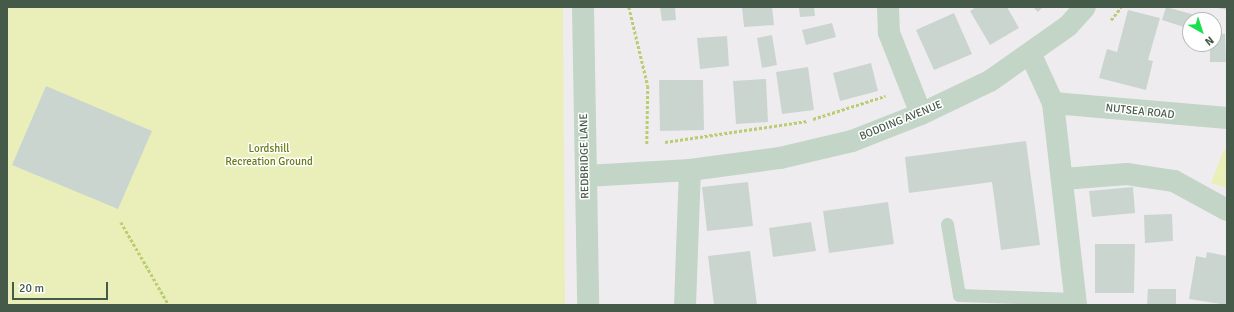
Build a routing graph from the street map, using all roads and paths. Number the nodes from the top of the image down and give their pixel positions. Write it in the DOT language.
graph roads {
  1 [pos="583,7"];
  2 [pos="629,7"];
  3 [pos="888,7"];
  4 [pos="1084,7"];
  5 [pos="1031,54"];
  6 [pos="909,84"];
  7 [pos="1053,103"];
  8 [pos="921,114"];
  9 [pos="1227,118"];
  10 [pos="662,142"];
  11 [pos="655,143"];
  12 [pos="647,145"];
  13 [pos="690,170"];
  14 [pos="646,174"];
  15 [pos="586,176"];
  16 [pos="1062,179"];
  17 [pos="1227,210"];
  18 [pos="121,222"];
  19 [pos="947,224"];
  20 [pos="1076,302"];
  21 [pos="169,305"];
  22 [pos="588,305"];
  23 [pos="685,305"];
  1 -- 15 [label="street, REDBRIDGE LANE"];
  2 -- 12 [label="path"];
  3 -- 6 [label="street"];
  4 -- 5 [label="street, BODDING AVENUE"];
  5 -- 7 [label="street"];
  5 -- 8 [label="street, BODDING AVENUE"];
  6 -- 8 [label="street"];
  6 -- 10 [label="path"];
  7 -- 9 [label="street, NUTSEA ROAD"];
  7 -- 16 [label="street"];
  8 -- 13 [label="street, BODDING AVENUE"];
  11 -- 12 [label="path"];
  12 -- 14 [label="path"];
  13 -- 14 [label="street, BODDING AVENUE"];
  13 -- 23 [label="street"];
  14 -- 15 [label="street, BODDING AVENUE"];
  15 -- 22 [label="street, REDBRIDGE LANE"];
  16 -- 17 [label="street"];
  16 -- 20 [label="street"];
  18 -- 21 [label="path"];
  19 -- 20 [label="lane"];
}
